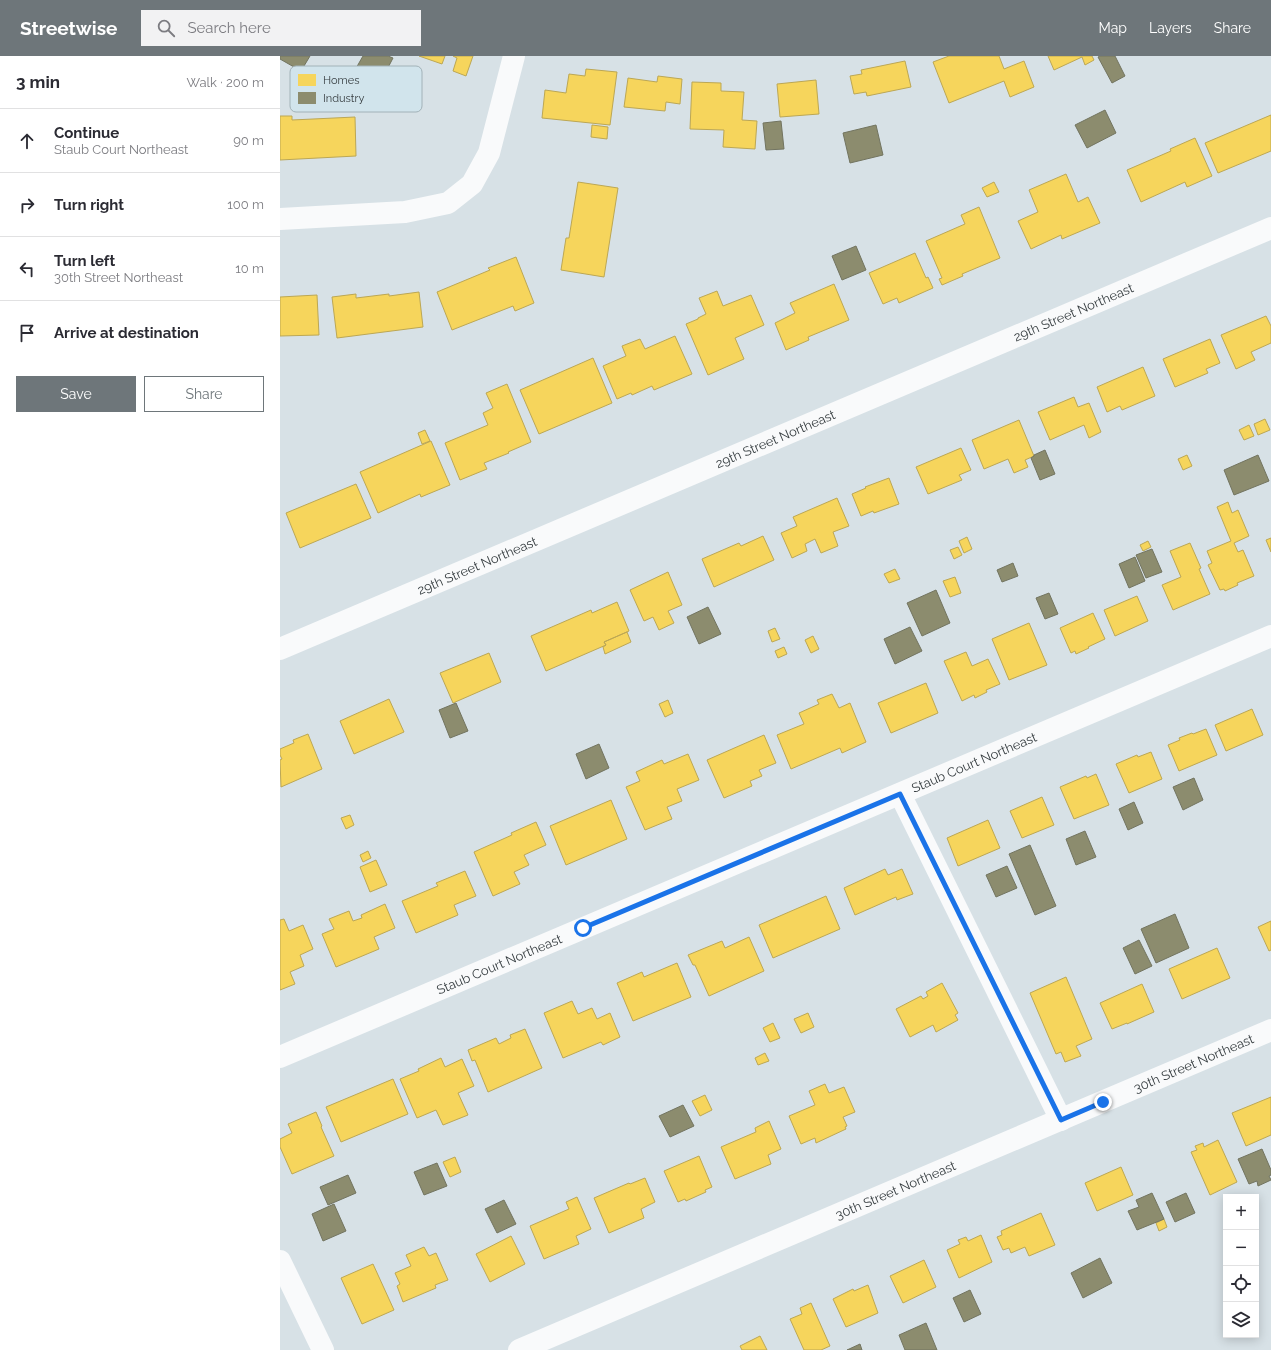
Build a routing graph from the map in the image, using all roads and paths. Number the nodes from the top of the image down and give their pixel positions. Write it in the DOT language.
graph roads {
  1 [pos="514,56"];
  2 [pos="280,219"];
  3 [pos="1271,228"];
  4 [pos="1271,636"];
  5 [pos="280,649"];
  6 [pos="900,794"];
  7 [pos="1271,1030"];
  8 [pos="280,1057"];
  9 [pos="1061,1120"];
  10 [pos="280,1261"];
  11 [pos="323,1350"];
  12 [pos="520,1350"];
  1 -- 2 [label="street"];
  3 -- 5 [label="street, 29th Street Northeast"];
  4 -- 6 [label="street, Staub Court Northeast"];
  6 -- 8 [label="street, Staub Court Northeast"];
  6 -- 9 [label="street"];
  7 -- 9 [label="street, 30th Street Northeast"];
  9 -- 12 [label="street, 30th Street Northeast"];
  10 -- 11 [label="street"];
}
